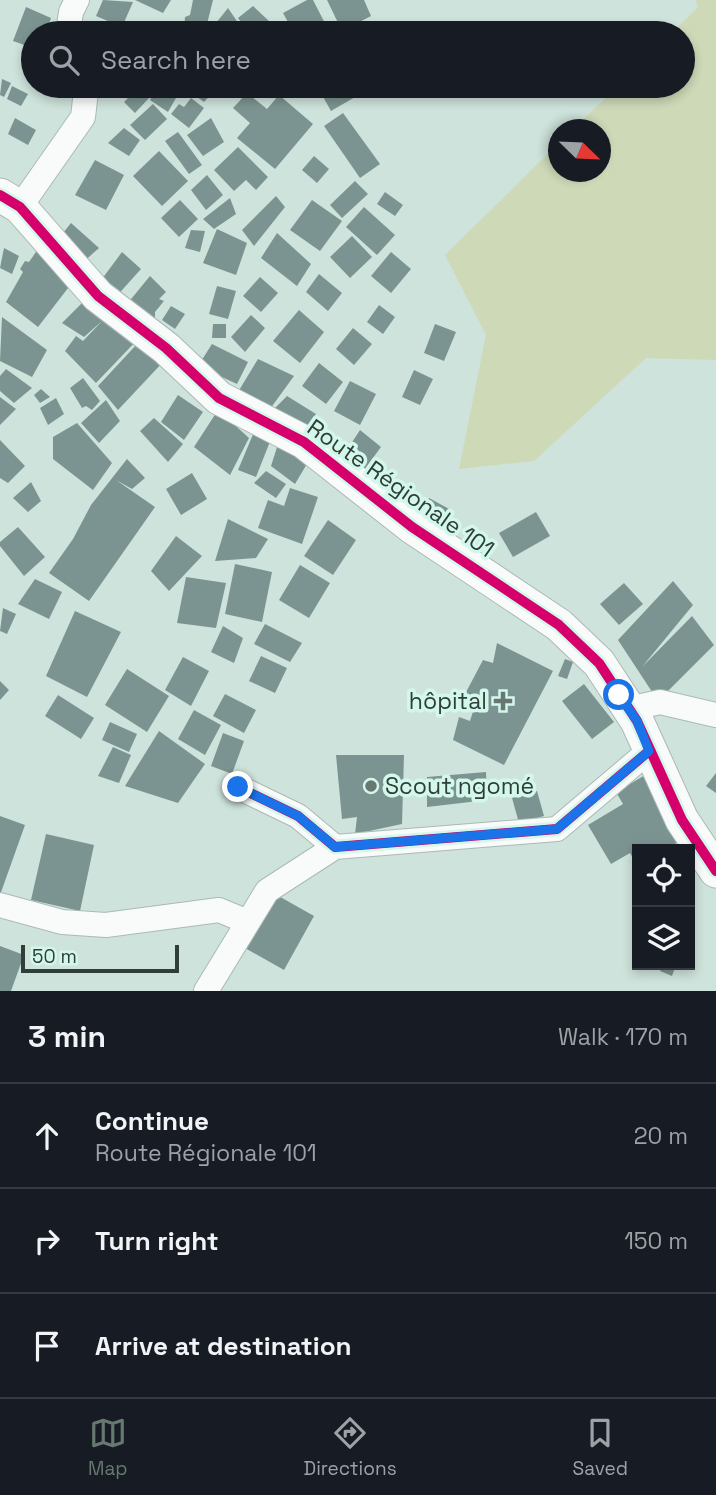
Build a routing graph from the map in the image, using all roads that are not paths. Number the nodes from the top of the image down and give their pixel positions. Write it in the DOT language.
graph roads {
  1 [pos="77,0"];
  2 [pos="70,21"];
  3 [pos="85,98"];
  4 [pos="10,201"];
  5 [pos="628,709"];
  6 [pos="716,715"];
  7 [pos="649,751"];
  8 [pos="238,787"];
  9 [pos="335,847"];
  10 [pos="716,871"];
  11 [pos="0,905"];
  12 [pos="248,922"];
  13 [pos="206,991"];
  1 -- 2 [label="street"];
  3 -- 4 [label="street"];
  4 -- 5 [label="street, Route Régionale 101"];
  5 -- 6 [label="street"];
  5 -- 7 [label="street, Route Régionale 101"];
  7 -- 9 [label="street"];
  7 -- 10 [label="street, Route Régionale 101"];
  8 -- 9 [label="street"];
  9 -- 12 [label="street"];
  11 -- 12 [label="street"];
  12 -- 13 [label="street"];
}
